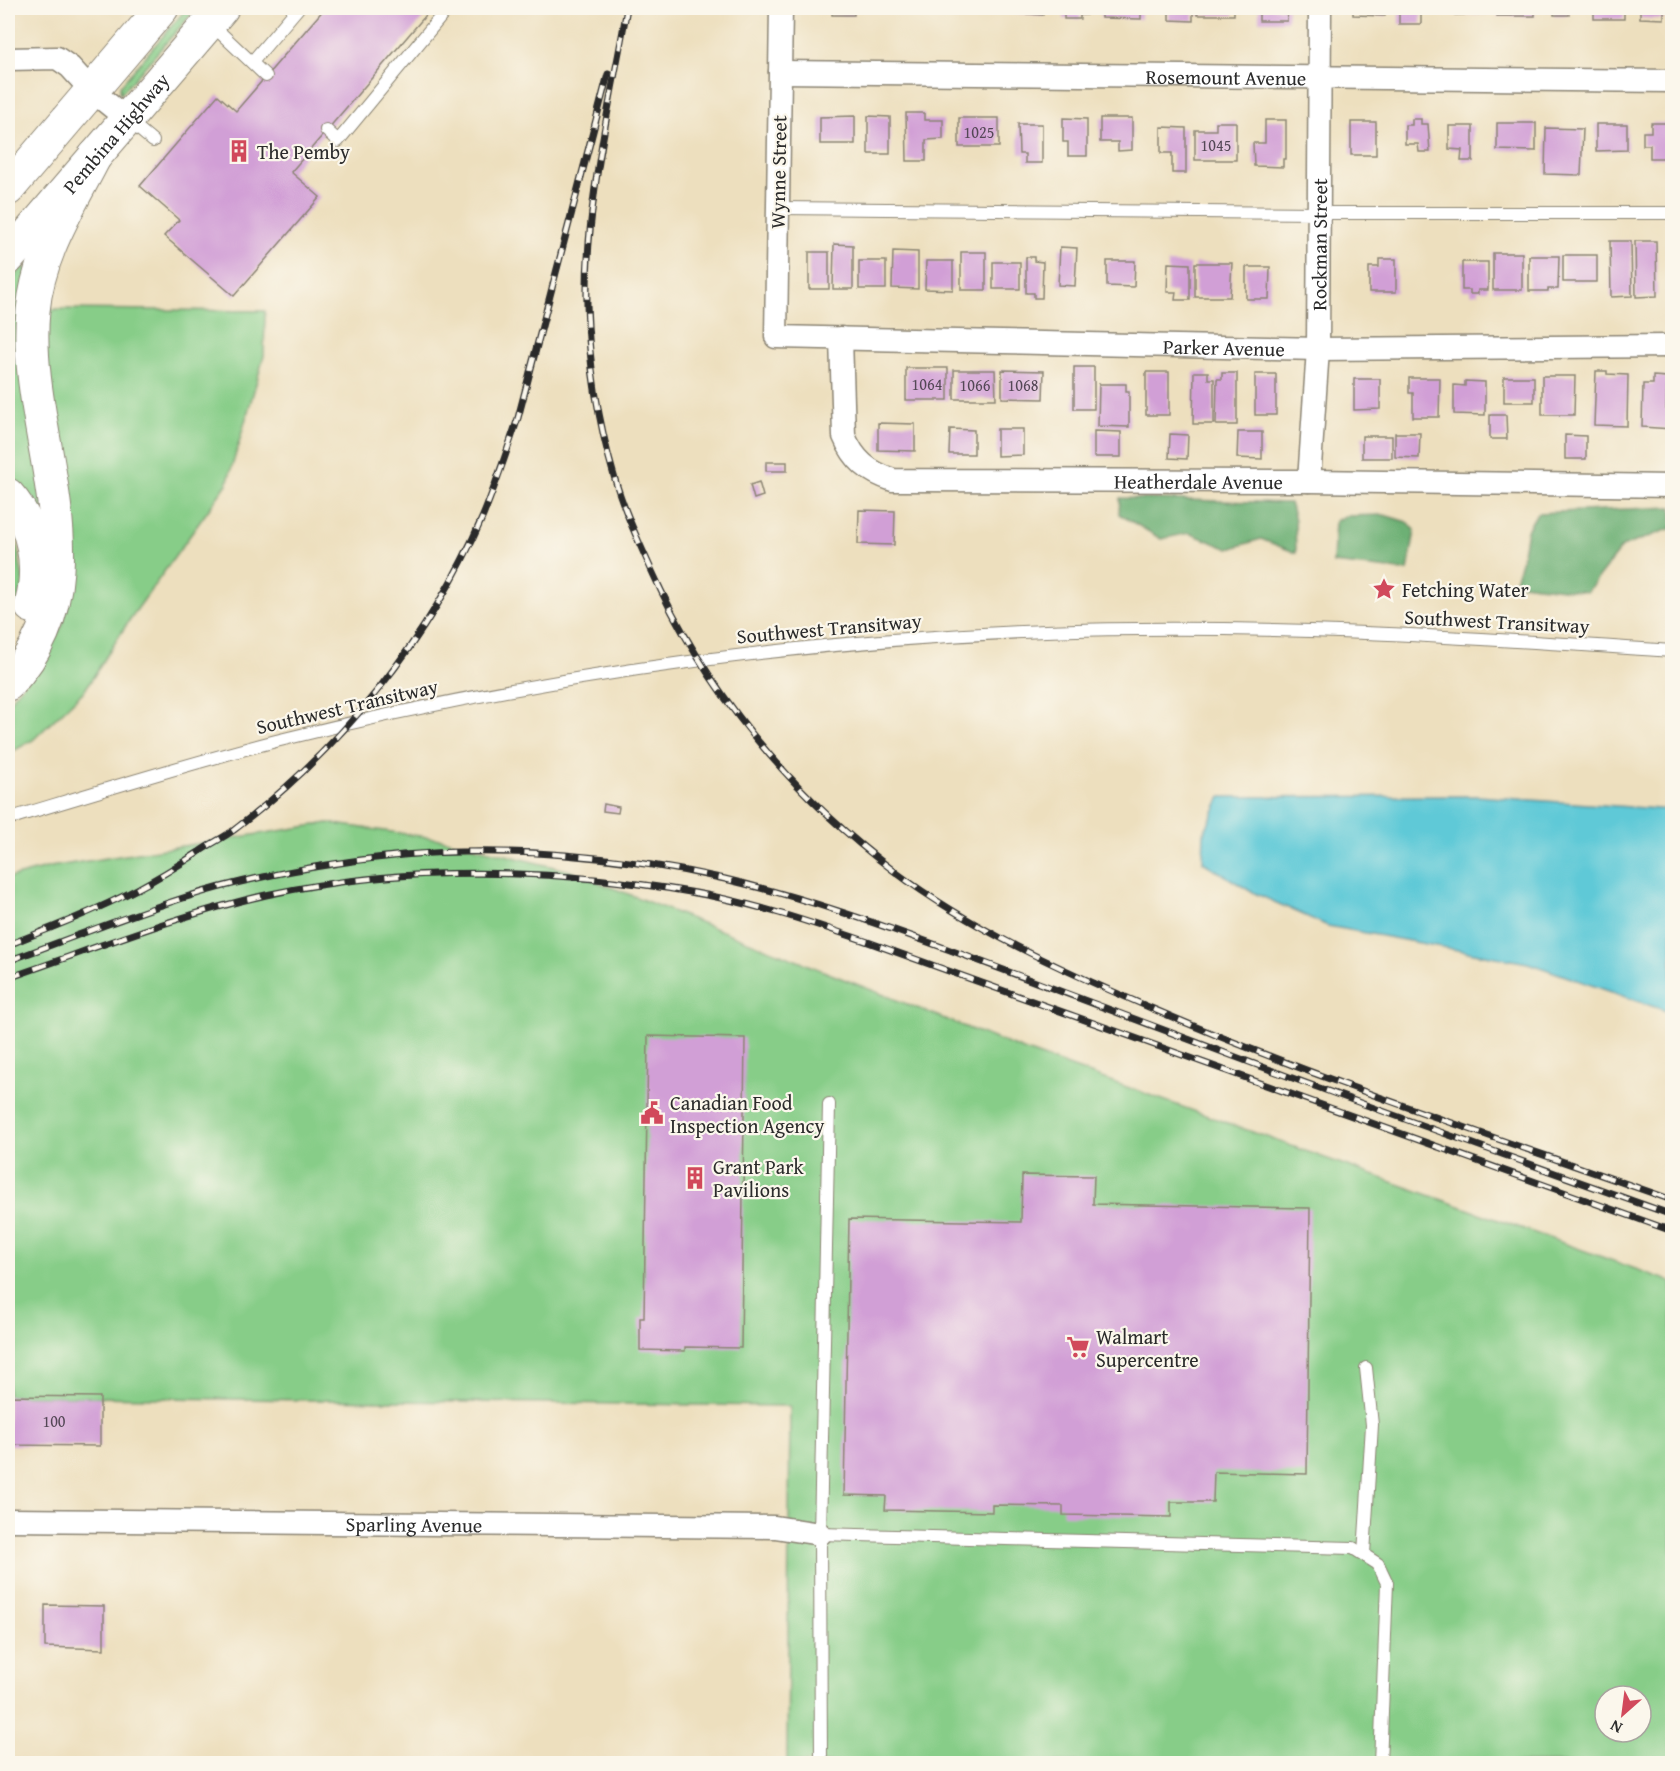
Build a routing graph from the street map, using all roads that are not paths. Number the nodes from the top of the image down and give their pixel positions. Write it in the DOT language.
graph roads {
  1 [pos="162,8"];
  2 [pos="298,8"];
  3 [pos="448,8"];
  4 [pos="781,8"];
  5 [pos="1320,8"];
  6 [pos="215,15"];
  7 [pos="8,59"];
  8 [pos="252,62"];
  9 [pos="780,72"];
  10 [pos="266,76"];
  11 [pos="1320,77"];
  12 [pos="1672,81"];
  13 [pos="91,90"];
  14 [pos="127,119"];
  15 [pos="326,130"];
  16 [pos="153,141"];
  17 [pos="95,156"];
  18 [pos="8,189"];
  19 [pos="777,208"];
  20 [pos="1319,213"];
  21 [pos="1672,213"];
  22 [pos="8,258"];
  23 [pos="776,337"];
  24 [pos="842,338"];
  25 [pos="1672,346"];
  26 [pos="1318,349"];
  27 [pos="1309,481"];
  28 [pos="1672,486"];
  29 [pos="8,495"];
  30 [pos="1672,651"];
  31 [pos="8,653"];
  32 [pos="8,684"];
  33 [pos="8,819"];
  34 [pos="829,1104"];
  35 [pos="1366,1368"];
  36 [pos="8,1520"];
  37 [pos="820,1534"];
  38 [pos="1364,1554"];
  39 [pos="821,1764"];
  40 [pos="1380,1764"];
  1 -- 13 [label="main road"];
  2 -- 8 [label="lane"];
  3 -- 15 [label="lane"];
  4 -- 9 [label="street, Wynne Street"];
  5 -- 11 [label="street, Rockman Street"];
  6 -- 8 [label="lane"];
  6 -- 14 [label="main road, Pembina Highway"];
  7 -- 13 [label="street"];
  8 -- 10 [label="lane"];
  9 -- 11 [label="street, Rosemount Avenue"];
  9 -- 19 [label="street, Wynne Street"];
  11 -- 12 [label="street, Rosemount Avenue"];
  11 -- 20 [label="street, Rockman Street"];
  13 -- 14 [label="street"];
  13 -- 18 [label="main road"];
  14 -- 16 [label="lane"];
  14 -- 17 [label="main road, Pembina Highway"];
  17 -- 22 [label="main road, Pembina Highway"];
  17 -- 32 [label="main road"];
  19 -- 20 [label="lane"];
  19 -- 23 [label="street, Wynne Street"];
  20 -- 21 [label="lane"];
  20 -- 26 [label="street, Rockman Street"];
  23 -- 24 [label="street, Parker Avenue"];
  24 -- 26 [label="street, Parker Avenue"];
  24 -- 27 [label="street, Heatherdale Avenue"];
  25 -- 26 [label="street, Parker Avenue"];
  26 -- 27 [label="street, Rockman Street"];
  27 -- 28 [label="street, Heatherdale Avenue"];
  29 -- 31 [label="main road"];
  30 -- 33 [label="lane, Southwest Transitway"];
  34 -- 37 [label="lane"];
  35 -- 38 [label="lane"];
  36 -- 37 [label="street, Sparling Avenue"];
  37 -- 38 [label="lane"];
  37 -- 39 [label="lane"];
  38 -- 40 [label="lane"];
}
